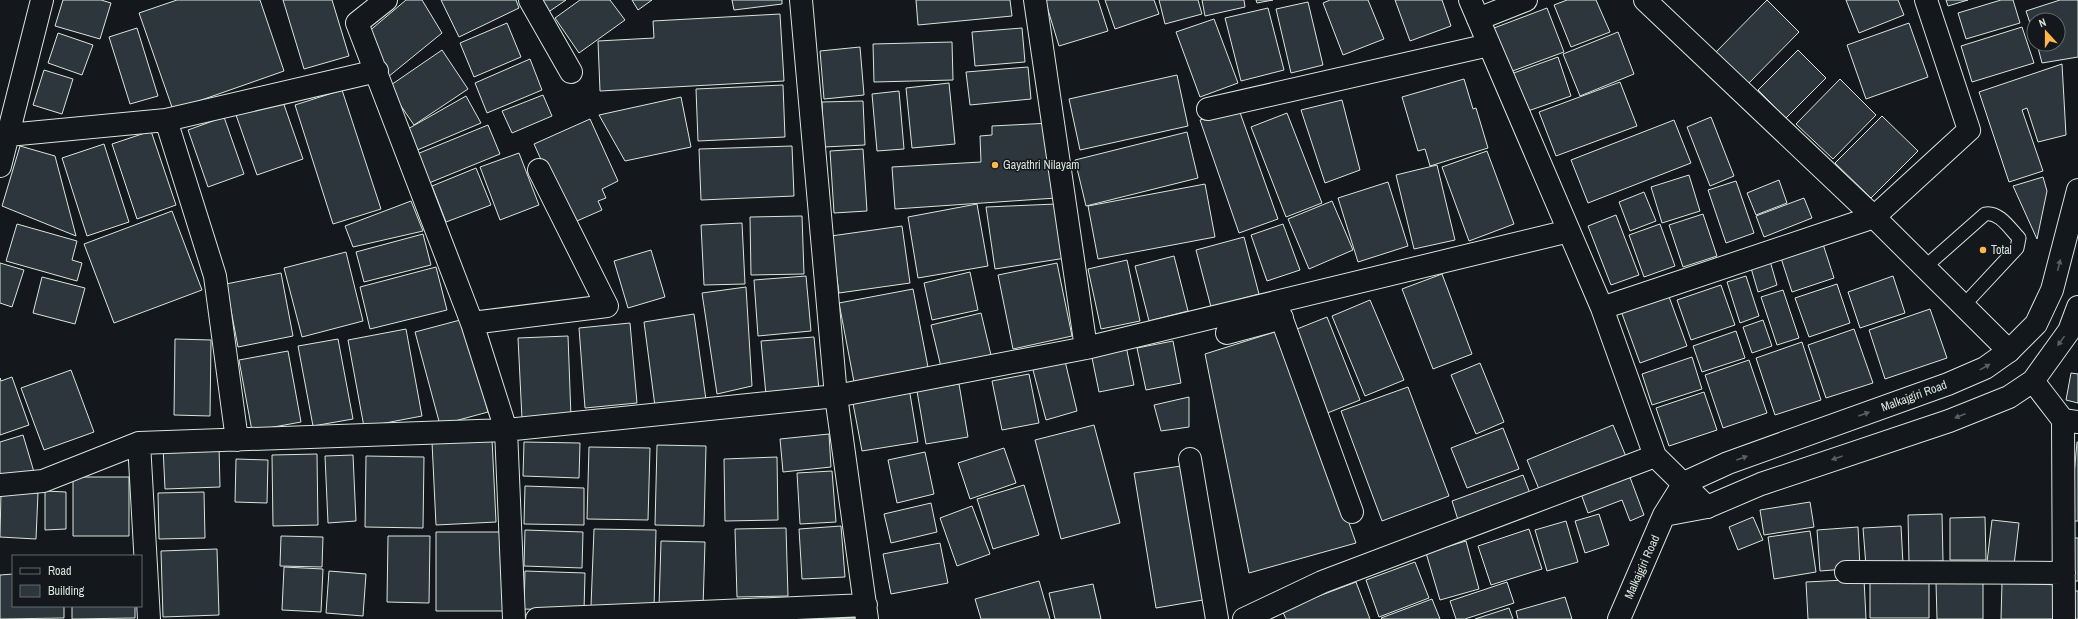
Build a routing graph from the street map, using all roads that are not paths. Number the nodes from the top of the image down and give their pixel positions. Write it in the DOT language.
graph roads {
  1 [pos="42,0"];
  2 [pos="386,0"];
  3 [pos="530,0"];
  4 [pos="802,0"];
  5 [pos="1035,0"];
  6 [pos="1526,0"];
  7 [pos="1644,0"];
  8 [pos="1926,0"];
  9 [pos="1474,9"];
  10 [pos="1489,45"];
  11 [pos="376,71"];
  12 [pos="572,72"];
  13 [pos="1208,109"];
  14 [pos="166,120"];
  15 [pos="8,135"];
  16 [pos="0,166"];
  17 [pos="539,170"];
  18 [pos="2078,190"];
  19 [pos="1874,216"];
  20 [pos="1569,232"];
  21 [pos="1925,268"];
  22 [pos="1963,306"];
  23 [pos="2078,307"];
  24 [pos="1602,308"];
  25 [pos="1279,310"];
  26 [pos="472,323"];
  27 [pos="1227,333"];
  28 [pos="1086,348"];
  29 [pos="2009,351"];
  30 [pos="2033,380"];
  31 [pos="836,396"];
  32 [pos="2071,421"];
  33 [pos="506,430"];
  34 [pos="237,440"];
  35 [pos="139,443"];
  36 [pos="1655,456"];
  37 [pos="1190,459"];
  38 [pos="1684,483"];
  39 [pos="0,485"];
  40 [pos="1707,507"];
  41 [pos="1352,512"];
  42 [pos="1664,515"];
  43 [pos="1846,572"];
  44 [pos="2064,573"];
  45 [pos="867,612"];
  46 [pos="149,619"];
  47 [pos="514,619"];
  48 [pos="537,619"];
  49 [pos="1217,619"];
  50 [pos="1244,619"];
  51 [pos="1619,619"];
  52 [pos="2064,619"];
  1 -- 15 [label="street"];
  2 -- 11 [label="street"];
  3 -- 12 [label="street"];
  4 -- 31 [label="street"];
  5 -- 28 [label="street"];
  6 -- 9 [label="street"];
  7 -- 19 [label="street"];
  8 -- 19 [label="street"];
  9 -- 10 [label="street"];
  10 -- 13 [label="street"];
  10 -- 20 [label="street"];
  11 -- 14 [label="street"];
  11 -- 26 [label="street"];
  14 -- 15 [label="street"];
  14 -- 34 [label="street"];
  15 -- 16 [label="street"];
  17 -- 26 [label="street"];
  29 -- 18 [label="street, Malkajgiri Road, one-way"];
  19 -- 21 [label="street"];
  19 -- 24 [label="street"];
  20 -- 24 [label="street"];
  20 -- 25 [label="street"];
  21 -- 22 [label="street"];
  21 -- 22 [label="lane"];
  22 -- 29 [label="street"];
  23 -- 30 [label="street, one-way"];
  24 -- 36 [label="street"];
  25 -- 27 [label="street"];
  25 -- 28 [label="street"];
  25 -- 41 [label="street"];
  26 -- 33 [label="street"];
  28 -- 31 [label="street"];
  38 -- 29 [label="street, Malkajgiri Road, one-way"];
  30 -- 32 [label="street"];
  30 -- 40 [label="street, one-way"];
  31 -- 33 [label="street"];
  31 -- 45 [label="street"];
  32 -- 44 [label="street"];
  33 -- 34 [label="street"];
  33 -- 47 [label="street"];
  34 -- 35 [label="street"];
  35 -- 39 [label="street"];
  35 -- 46 [label="street"];
  36 -- 38 [label="street"];
  36 -- 50 [label="street"];
  37 -- 49 [label="street"];
  38 -- 40 [label="street"];
  38 -- 42 [label="street, Malkajgiri Road"];
  40 -- 42 [label="street"];
  42 -- 51 [label="street, Malkajgiri Road"];
  43 -- 44 [label="street"];
  44 -- 52 [label="street"];
  45 -- 48 [label="street"];
}
